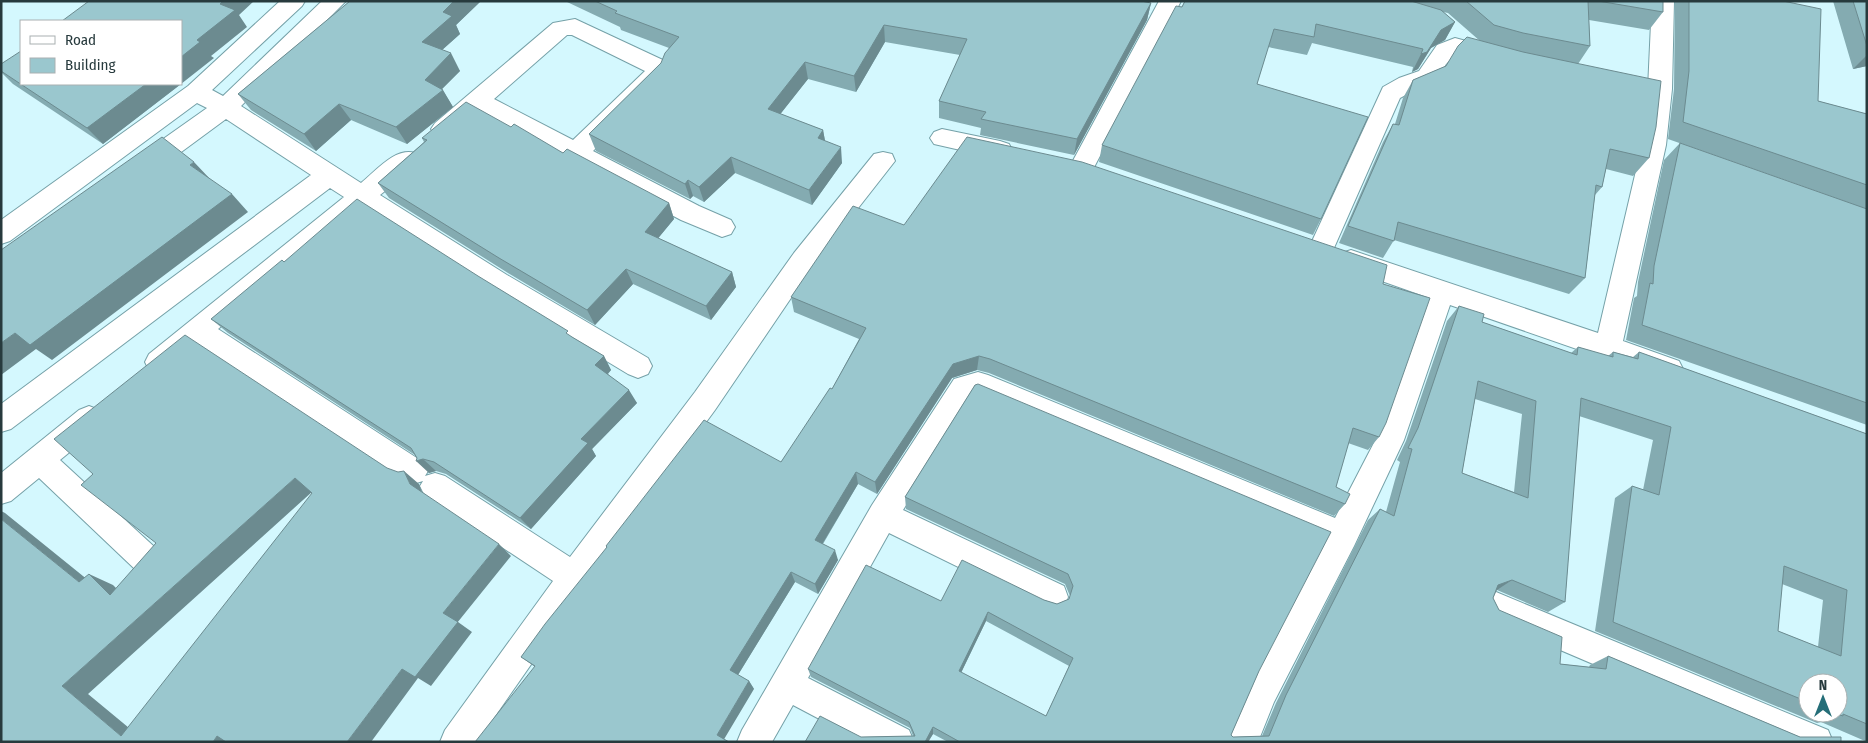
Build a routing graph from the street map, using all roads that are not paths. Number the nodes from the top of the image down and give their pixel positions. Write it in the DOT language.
graph roads {
  1 [pos="294,1"];
  2 [pos="335,1"];
  3 [pos="1170,1"];
  4 [pos="1662,1"];
  5 [pos="1447,26"];
  6 [pos="1475,52"];
  7 [pos="1520,63"];
  8 [pos="196,92"];
  9 [pos="478,101"];
  10 [pos="226,108"];
  11 [pos="942,138"];
  12 [pos="575,153"];
  13 [pos="1025,156"];
  14 [pos="883,161"];
  15 [pos="1081,169"];
  16 [pos="329,175"];
  17 [pos="122,182"];
  18 [pos="362,196"];
  19 [pos="722,228"];
  20 [pos="1,234"];
  21 [pos="1442,291"];
  22 [pos="198,330"];
  23 [pos="1608,347"];
  24 [pos="638,366"];
  25 [pos="1691,377"];
  26 [pos="138,379"];
  27 [pos="108,404"];
  28 [pos="1,420"];
  29 [pos="40,459"];
  30 [pos="2,489"];
  31 [pos="883,515"];
  32 [pos="1343,536"];
  33 [pos="150,563"];
  34 [pos="574,577"];
  35 [pos="1053,597"];
  36 [pos="1496,607"];
  37 [pos="787,684"];
  38 [pos="457,742"];
  39 [pos="754,742"];
  40 [pos="897,742"];
  41 [pos="1241,742"];
  42 [pos="1816,742"];
  1 -- 8 [label="street"];
  2 -- 10 [label="street"];
  3 -- 15 [label="street"];
  4 -- 23 [label="street"];
  5 -- 6 [label="street"];
  6 -- 7 [label="street"];
  6 -- 21 [label="street"];
  8 -- 10 [label="street"];
  8 -- 20 [label="street"];
  9 -- 12 [label="street"];
  9 -- 12 [label="street"];
  9 -- 18 [label="street"];
  10 -- 16 [label="street"];
  10 -- 17 [label="street"];
  11 -- 13 [label="street"];
  12 -- 19 [label="street"];
  14 -- 34 [label="street"];
  16 -- 18 [label="street"];
  16 -- 28 [label="street"];
  18 -- 22 [label="street"];
  18 -- 24 [label="street"];
  21 -- 23 [label="street"];
  21 -- 32 [label="street"];
  22 -- 26 [label="street"];
  22 -- 34 [label="street"];
  23 -- 25 [label="street"];
  27 -- 29 [label="street"];
  29 -- 30 [label="street"];
  29 -- 33 [label="street"];
  31 -- 32 [label="street"];
  31 -- 35 [label="street"];
  31 -- 37 [label="street"];
  32 -- 41 [label="street"];
  34 -- 38 [label="street"];
  36 -- 42 [label="street"];
  37 -- 39 [label="street"];
  37 -- 40 [label="street"];
}
